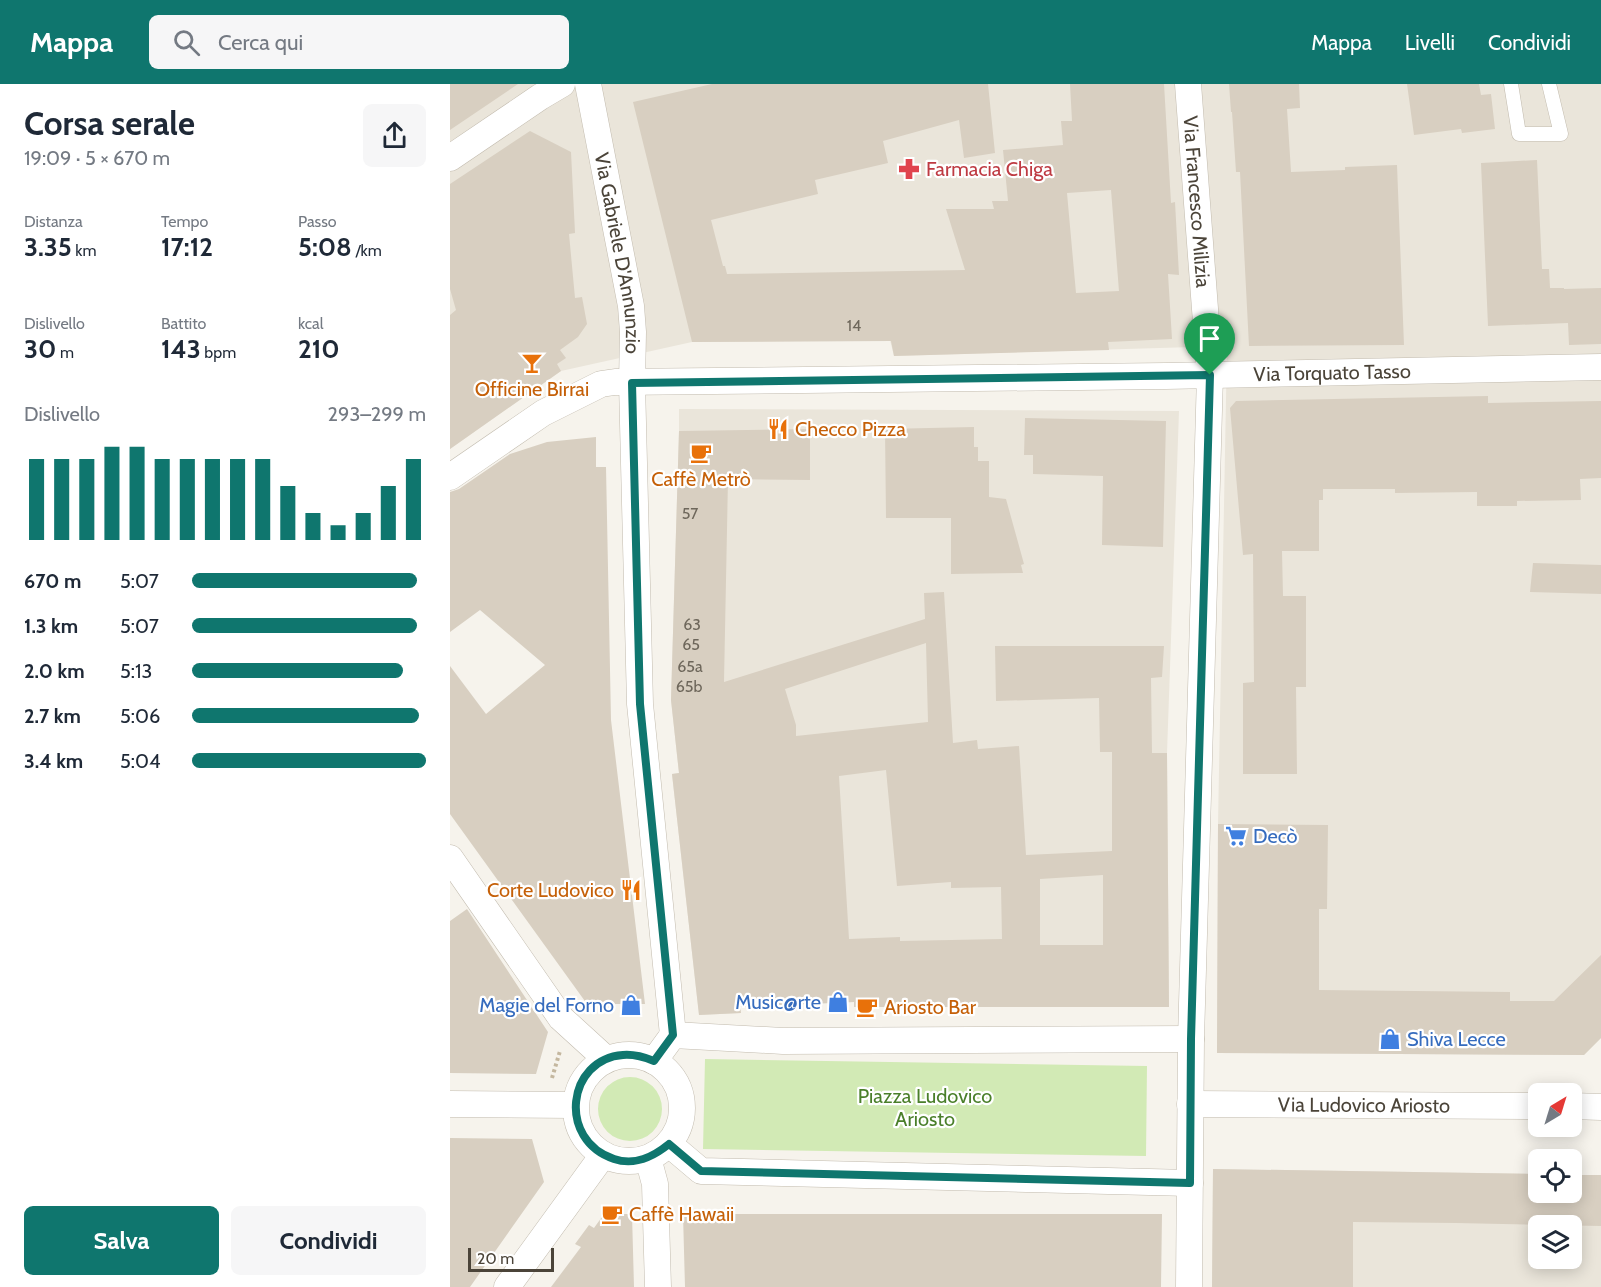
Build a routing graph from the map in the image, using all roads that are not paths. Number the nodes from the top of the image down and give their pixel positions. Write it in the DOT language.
graph roads {
  1 [pos="562,84"];
  2 [pos="588,84"];
  3 [pos="1188,84"];
  4 [pos="1511,84"];
  5 [pos="1549,84"];
  6 [pos="450,158"];
  7 [pos="1601,368"];
  8 [pos="1210,375"];
  9 [pos="632,383"];
  10 [pos="450,477"];
  11 [pos="450,858"];
  12 [pos="673,1035"];
  13 [pos="1191,1039"];
  14 [pos="606,1059"];
  15 [pos="654,1061"];
  16 [pos="450,1104"];
  17 [pos="1190,1104"];
  18 [pos="575,1105"];
  19 [pos="1528,1106"];
  20 [pos="1582,1106"];
  21 [pos="1601,1107"];
  22 [pos="669,1144"];
  23 [pos="603,1155"];
  24 [pos="648,1158"];
  25 [pos="1190,1183"];
  26 [pos="507,1287"];
  27 [pos="658,1287"];
  28 [pos="1189,1287"];
  1 -- 6 [label="street"];
  2 -- 9 [label="street, Via Gabriele D'Annunzio"];
  3 -- 8 [label="street, Via Francesco Milizia"];
  4 -- 5 [label="lane"];
  7 -- 8 [label="street, Via Torquato Tasso"];
  8 -- 9 [label="street, Via Torquato Tasso"];
  8 -- 13 [label="street, Via Francesco Milizia"];
  9 -- 10 [label="street, Via Torquato Tasso"];
  9 -- 12 [label="street, Via Gabriele D'Annunzio"];
  11 -- 14 [label="street"];
  12 -- 13 [label="street"];
  12 -- 15 [label="street"];
  13 -- 17 [label="street"];
  14 -- 15 [label="street"];
  14 -- 18 [label="street"];
  15 -- 22 [label="street"];
  16 -- 18 [label="street"];
  17 -- 19 [label="street, Via Ludovico Ariosto"];
  17 -- 25 [label="street"];
  18 -- 23 [label="street"];
  20 -- 21 [label="street"];
  22 -- 24 [label="street"];
  22 -- 25 [label="street"];
  23 -- 24 [label="street"];
  23 -- 26 [label="street"];
  24 -- 27 [label="street"];
  25 -- 28 [label="street"];
}
